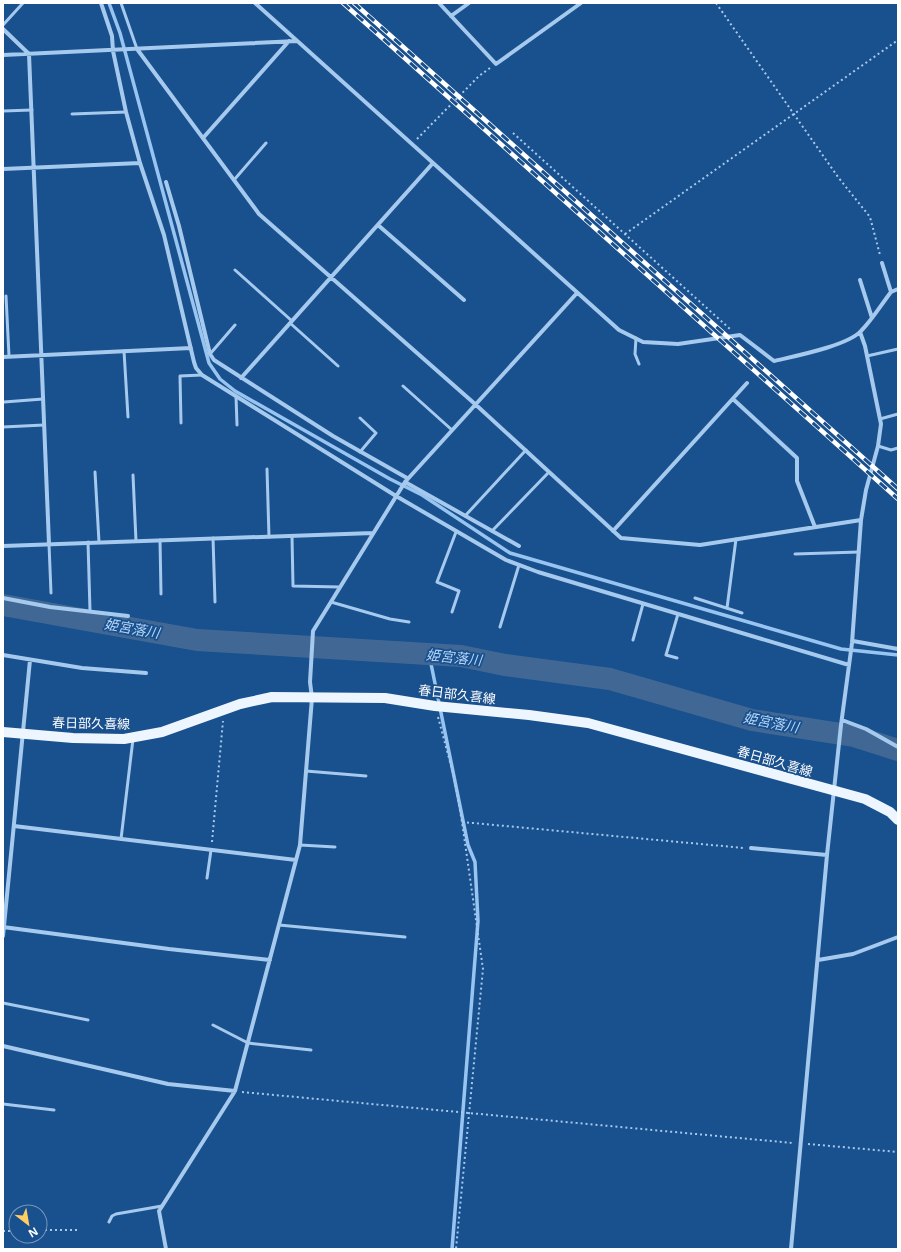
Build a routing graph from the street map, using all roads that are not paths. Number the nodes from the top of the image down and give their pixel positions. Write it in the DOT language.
graph roads {
  1 [pos="23,3"];
  2 [pos="101,3"];
  3 [pos="121,3"];
  4 [pos="255,3"];
  5 [pos="439,3"];
  6 [pos="469,3"];
  7 [pos="581,3"];
  8 [pos="450,16"];
  9 [pos="3,25"];
  10 [pos="3,30"];
  11 [pos="289,41"];
  12 [pos="297,41"];
  13 [pos="137,49"];
  14 [pos="113,51"];
  15 [pos="30,54"];
  16 [pos="3,56"];
  17 [pos="32,110"];
  18 [pos="3,111"];
  19 [pos="126,112"];
  20 [pos="72,114"];
  21 [pos="203,138"];
  22 [pos="266,143"];
  23 [pos="140,163"];
  24 [pos="433,163"];
  25 [pos="34,168"];
  26 [pos="3,169"];
  27 [pos="234,180"];
  28 [pos="166,182"];
  29 [pos="378,225"];
  30 [pos="882,263"];
  31 [pos="235,270"];
  32 [pos="331,277"];
  33 [pos="860,280"];
  34 [pos="898,289"];
  35 [pos="891,292"];
  36 [pos="577,293"];
  37 [pos="6,296"];
  38 [pos="464,300"];
  39 [pos="872,318"];
  40 [pos="291,322"];
  41 [pos="235,325"];
  42 [pos="860,332"];
  43 [pos="636,338"];
  44 [pos="191,348"];
  45 [pos="898,349"];
  46 [pos="124,351"];
  47 [pos="210,354"];
  48 [pos="41,355"];
  49 [pos="3,356"];
  50 [pos="9,356"];
  51 [pos="867,356"];
  52 [pos="639,364"];
  53 [pos="338,366"];
  54 [pos="202,375"];
  55 [pos="241,378"];
  56 [pos="747,383"];
  57 [pos="403,386"];
  58 [pos="236,396"];
  59 [pos="43,399"];
  60 [pos="733,399"];
  61 [pos="4,402"];
  62 [pos="475,404"];
  63 [pos="898,414"];
  64 [pos="128,417"];
  65 [pos="360,418"];
  66 [pos="880,419"];
  67 [pos="181,423"];
  68 [pos="44,425"];
  69 [pos="237,425"];
  70 [pos="3,427"];
  71 [pos="452,430"];
  72 [pos="878,446"];
  73 [pos="898,448"];
  74 [pos="526,450"];
  75 [pos="360,452"];
  76 [pos="267,469"];
  77 [pos="96,472"];
  78 [pos="549,472"];
  79 [pos="132,475"];
  80 [pos="407,478"];
  81 [pos="404,482"];
  82 [pos="397,495"];
  83 [pos="465,516"];
  84 [pos="862,520"];
  85 [pos="815,527"];
  86 [pos="613,531"];
  87 [pos="456,532"];
  88 [pos="492,532"];
  89 [pos="373,533"];
  90 [pos="269,536"];
  91 [pos="292,536"];
  92 [pos="213,538"];
  93 [pos="736,539"];
  94 [pos="160,540"];
  95 [pos="136,541"];
  96 [pos="88,542"];
  97 [pos="99,542"];
  98 [pos="49,544"];
  99 [pos="3,546"];
  100 [pos="518,546"];
  101 [pos="859,552"];
  102 [pos="795,554"];
  103 [pos="519,565"];
  104 [pos="340,587"];
  105 [pos="51,593"];
  106 [pos="161,594"];
  107 [pos="3,598"];
  108 [pos="695,598"];
  109 [pos="215,602"];
  110 [pos="331,602"];
  111 [pos="643,604"];
  112 [pos="727,608"];
  113 [pos="90,611"];
  114 [pos="452,612"];
  115 [pos="742,613"];
  116 [pos="678,614"];
  117 [pos="128,616"];
  118 [pos="409,622"];
  119 [pos="500,627"];
  120 [pos="633,640"];
  121 [pos="852,642"];
  122 [pos="898,648"];
  123 [pos="3,655"];
  124 [pos="677,658"];
  125 [pos="30,660"];
  126 [pos="850,663"];
  127 [pos="146,673"];
  128 [pos="312,698"];
  129 [pos="841,722"];
  130 [pos="3,732"];
  131 [pos="23,734"];
  132 [pos="134,737"];
  133 [pos="898,747"];
  134 [pos="306,771"];
  135 [pos="366,776"];
  136 [pos="835,787"];
  137 [pos="898,820"];
  138 [pos="14,826"];
  139 [pos="121,839"];
  140 [pos="300,845"];
  141 [pos="335,847"];
  142 [pos="751,848"];
  143 [pos="211,850"];
  144 [pos="827,855"];
  145 [pos="296,860"];
  146 [pos="207,878"];
  147 [pos="280,925"];
  148 [pos="3,927"];
  149 [pos="3,936"];
  150 [pos="405,937"];
  151 [pos="898,937"];
  152 [pos="270,960"];
  153 [pos="818,960"];
  154 [pos="3,1003"];
  155 [pos="88,1020"];
  156 [pos="213,1025"];
  157 [pos="248,1043"];
  158 [pos="3,1046"];
  159 [pos="311,1050"];
  160 [pos="235,1091"];
  161 [pos="3,1104"];
  162 [pos="54,1110"];
  163 [pos="162,1206"];
  164 [pos="109,1222"];
  165 [pos="166,1249"];
  166 [pos="791,1249"];
  1 -- 9 [label="lane"];
  2 -- 14 [label="street"];
  3 -- 13 [label="lane"];
  4 -- 12 [label="street"];
  5 -- 8 [label="street"];
  6 -- 8 [label="street"];
  7 -- 8 [label="street"];
  10 -- 15 [label="street"];
  11 -- 12 [label="street"];
  11 -- 13 [label="street"];
  11 -- 21 [label="street"];
  12 -- 24 [label="street"];
  13 -- 14 [label="street"];
  13 -- 21 [label="street"];
  14 -- 15 [label="street"];
  14 -- 19 [label="street"];
  15 -- 16 [label="street"];
  15 -- 17 [label="street"];
  17 -- 18 [label="lane"];
  17 -- 25 [label="street"];
  19 -- 20 [label="lane"];
  19 -- 23 [label="street"];
  21 -- 27 [label="street"];
  22 -- 27 [label="lane"];
  23 -- 25 [label="street"];
  23 -- 44 [label="street"];
  24 -- 29 [label="street"];
  24 -- 36 [label="street"];
  25 -- 26 [label="street"];
  25 -- 48 [label="street"];
  27 -- 32 [label="street"];
  28 -- 47 [label="street"];
  29 -- 32 [label="street"];
  29 -- 38 [label="street"];
  30 -- 35 [label="street"];
  31 -- 40 [label="lane"];
  32 -- 40 [label="street"];
  32 -- 62 [label="street"];
  33 -- 39 [label="street"];
  34 -- 35 [label="street"];
  35 -- 39 [label="street"];
  36 -- 43 [label="street"];
  36 -- 62 [label="street"];
  37 -- 50 [label="lane"];
  39 -- 42 [label="street"];
  40 -- 53 [label="lane"];
  40 -- 55 [label="street"];
  41 -- 47 [label="lane"];
  42 -- 43 [label="street"];
  42 -- 51 [label="street"];
  43 -- 52 [label="lane"];
  44 -- 46 [label="street"];
  44 -- 54 [label="street"];
  45 -- 51 [label="lane"];
  46 -- 48 [label="street"];
  46 -- 64 [label="lane"];
  47 -- 55 [label="street"];
  48 -- 50 [label="street"];
  48 -- 59 [label="street"];
  49 -- 50 [label="street"];
  51 -- 66 [label="street"];
  54 -- 58 [label="street"];
  54 -- 67 [label="lane"];
  55 -- 75 [label="street"];
  56 -- 60 [label="street"];
  57 -- 71 [label="lane"];
  58 -- 69 [label="lane"];
  58 -- 82 [label="street"];
  59 -- 61 [label="lane"];
  59 -- 68 [label="street"];
  60 -- 85 [label="street"];
  60 -- 86 [label="street"];
  62 -- 71 [label="street"];
  62 -- 74 [label="street"];
  63 -- 66 [label="lane"];
  65 -- 75 [label="lane"];
  66 -- 72 [label="street"];
  68 -- 70 [label="lane"];
  68 -- 98 [label="street"];
  71 -- 80 [label="street"];
  72 -- 73 [label="lane"];
  72 -- 84 [label="street"];
  74 -- 78 [label="street"];
  74 -- 83 [label="lane"];
  75 -- 80 [label="street"];
  76 -- 90 [label="lane"];
  77 -- 97 [label="lane"];
  78 -- 86 [label="street"];
  78 -- 88 [label="lane"];
  79 -- 95 [label="lane"];
  80 -- 81 [label="street"];
  81 -- 82 [label="street"];
  81 -- 83 [label="street"];
  82 -- 87 [label="street"];
  82 -- 89 [label="street"];
  83 -- 88 [label="street"];
  84 -- 85 [label="street"];
  84 -- 101 [label="street"];
  85 -- 93 [label="street"];
  86 -- 93 [label="street"];
  87 -- 103 [label="street"];
  87 -- 114 [label="lane"];
  88 -- 100 [label="street"];
  89 -- 91 [label="street"];
  89 -- 104 [label="street"];
  90 -- 91 [label="street"];
  90 -- 92 [label="street"];
  91 -- 104 [label="lane"];
  92 -- 94 [label="street"];
  92 -- 109 [label="lane"];
  93 -- 112 [label="lane"];
  94 -- 95 [label="street"];
  94 -- 106 [label="lane"];
  95 -- 97 [label="street"];
  96 -- 97 [label="street"];
  96 -- 98 [label="street"];
  96 -- 113 [label="lane"];
  98 -- 99 [label="street"];
  98 -- 105 [label="lane"];
  101 -- 102 [label="lane"];
  101 -- 121 [label="street"];
  103 -- 111 [label="street"];
  103 -- 119 [label="lane"];
  104 -- 110 [label="street"];
  107 -- 113 [label="street"];
  108 -- 112 [label="lane"];
  110 -- 118 [label="lane"];
  110 -- 128 [label="street"];
  111 -- 116 [label="street"];
  111 -- 120 [label="lane"];
  112 -- 115 [label="lane"];
  113 -- 117 [label="street"];
  116 -- 124 [label="lane"];
  116 -- 126 [label="street"];
  121 -- 122 [label="street"];
  121 -- 126 [label="street"];
  123 -- 125 [label="street"];
  125 -- 127 [label="street"];
  125 -- 131 [label="street"];
  126 -- 129 [label="street"];
  128 -- 132 [label="main road, 春日部久喜線"];
  128 -- 134 [label="street"];
  128 -- 136 [label="main road, 春日部久喜線"];
  129 -- 133 [label="street"];
  129 -- 136 [label="street"];
  130 -- 131 [label="main road, 春日部久喜線"];
  131 -- 132 [label="main road, 春日部久喜線"];
  131 -- 138 [label="street"];
  132 -- 139 [label="lane"];
  134 -- 135 [label="lane"];
  134 -- 140 [label="street"];
  136 -- 137 [label="main road, 春日部久喜線"];
  136 -- 144 [label="street"];
  138 -- 139 [label="street"];
  138 -- 148 [label="street"];
  139 -- 143 [label="street"];
  140 -- 141 [label="lane"];
  140 -- 145 [label="street"];
  142 -- 144 [label="street"];
  143 -- 145 [label="street"];
  143 -- 146 [label="lane"];
  144 -- 153 [label="street"];
  145 -- 147 [label="street"];
  147 -- 150 [label="lane"];
  147 -- 152 [label="street"];
  148 -- 149 [label="street"];
  148 -- 152 [label="street"];
  151 -- 153 [label="street"];
  152 -- 157 [label="street"];
  153 -- 166 [label="street"];
  154 -- 155 [label="lane"];
  156 -- 157 [label="lane"];
  157 -- 159 [label="lane"];
  157 -- 160 [label="street"];
  158 -- 160 [label="street"];
  160 -- 163 [label="street"];
  161 -- 162 [label="lane"];
  163 -- 164 [label="lane"];
  163 -- 165 [label="street"];
}
